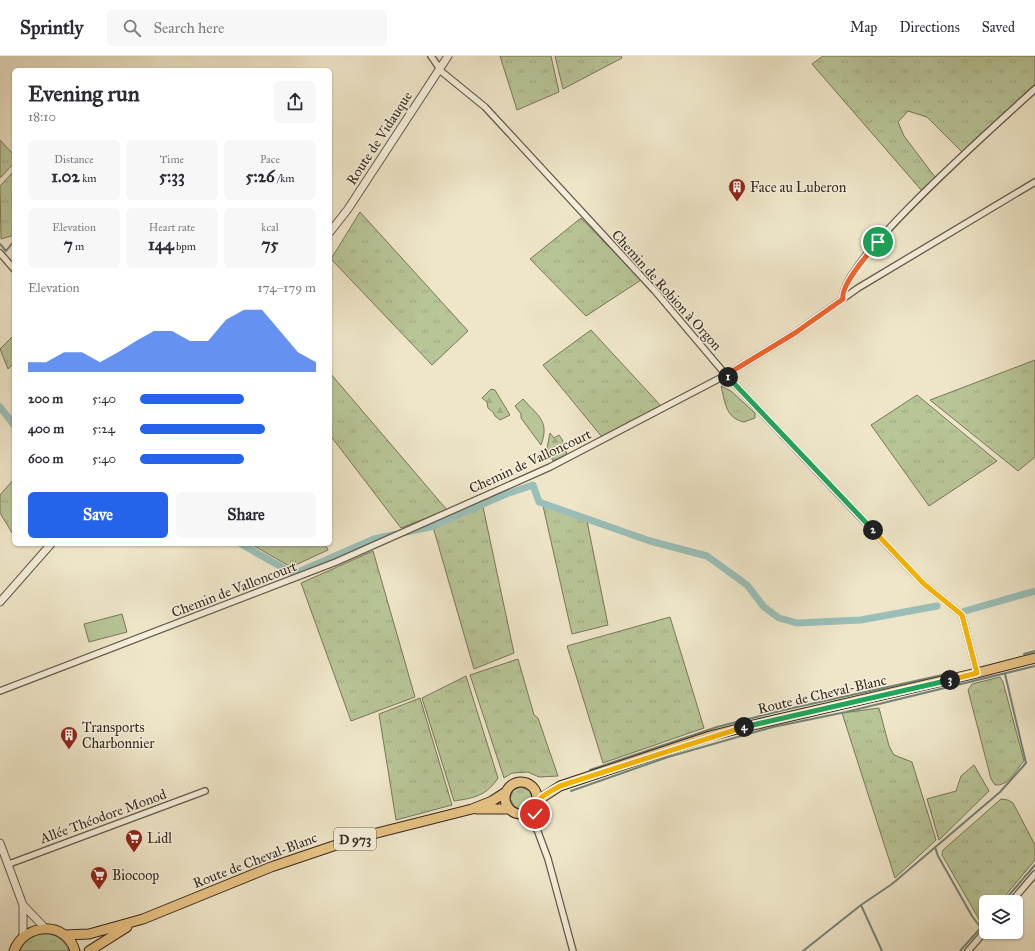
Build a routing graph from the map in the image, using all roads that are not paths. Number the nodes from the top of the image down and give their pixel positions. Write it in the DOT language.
graph roads {
  1 [pos="431,56"];
  2 [pos="448,56"];
  3 [pos="439,67"];
  4 [pos="1035,89"];
  5 [pos="1035,182"];
  6 [pos="332,229"];
  7 [pos="0,253"];
  8 [pos="12,267"];
  9 [pos="843,299"];
  10 [pos="726,375"];
  11 [pos="49,546"];
  12 [pos="0,602"];
  13 [pos="1035,658"];
  14 [pos="977,673"];
  15 [pos="0,691"];
  16 [pos="532,786"];
  17 [pos="560,786"];
  18 [pos="205,791"];
  19 [pos="506,792"];
  20 [pos="535,804"];
  21 [pos="472,809"];
  22 [pos="509,809"];
  23 [pos="520,814"];
  24 [pos="538,832"];
  25 [pos="0,843"];
  26 [pos="9,864"];
  27 [pos="1035,874"];
  28 [pos="1016,895"];
  29 [pos="23,905"];
  30 [pos="143,919"];
  31 [pos="45,928"];
  32 [pos="65,935"];
  33 [pos="23,936"];
  34 [pos="979,938"];
  35 [pos="14,951"];
  36 [pos="75,951"];
  37 [pos="89,951"];
  38 [pos="573,951"];
  39 [pos="968,951"];
  1 -- 3 [label="street, Chemin de Robion à Orgon"];
  2 -- 3 [label="street, Route de Vidauque"];
  3 -- 6 [label="street, Route de Vidauque"];
  3 -- 10 [label="street, Chemin de Robion à Orgon"];
  4 -- 9 [label="street"];
  5 -- 9 [label="street, Chemin de Valloncourt"];
  7 -- 8 [label="street"];
  9 -- 10 [label="street, Chemin de Valloncourt"];
  10 -- 14 [label="street, Chemin de Robion à Orgon"];
  10 -- 15 [label="street, Chemin de Valloncourt"];
  11 -- 12 [label="street"];
  13 -- 14 [label="main road, Route de Cheval-Blanc"];
  14 -- 17 [label="main road, Route de Cheval-Blanc"];
  16 -- 17 [label="main road, Route de Cheval-Blanc"];
  16 -- 19 [label="main road"];
  16 -- 20 [label="main road"];
  17 -- 20 [label="main road, Route de Cheval-Blanc"];
  18 -- 26 [label="street, Allée Théodore Monod"];
  19 -- 21 [label="main road, Route de Cheval-Blanc / D 973"];
  19 -- 22 [label="main road"];
  20 -- 23 [label="main road"];
  20 -- 24 [label="street"];
  21 -- 22 [label="main road, Route de Cheval-Blanc / D 973"];
  21 -- 30 [label="main road, Route de Cheval-Blanc / D 973"];
  22 -- 23 [label="main road"];
  23 -- 24 [label="street"];
  24 -- 38 [label="street"];
  25 -- 26 [label="street"];
  26 -- 29 [label="street"];
  27 -- 28 [label="street"];
  29 -- 31 [label="street"];
  29 -- 33 [label="street"];
  30 -- 32 [label="main road, D 973"];
  30 -- 37 [label="main road, D 973"];
  31 -- 32 [label="main road"];
  31 -- 33 [label="main road"];
  32 -- 36 [label="main road"];
  33 -- 35 [label="main road"];
  34 -- 39 [label="street"];
}
